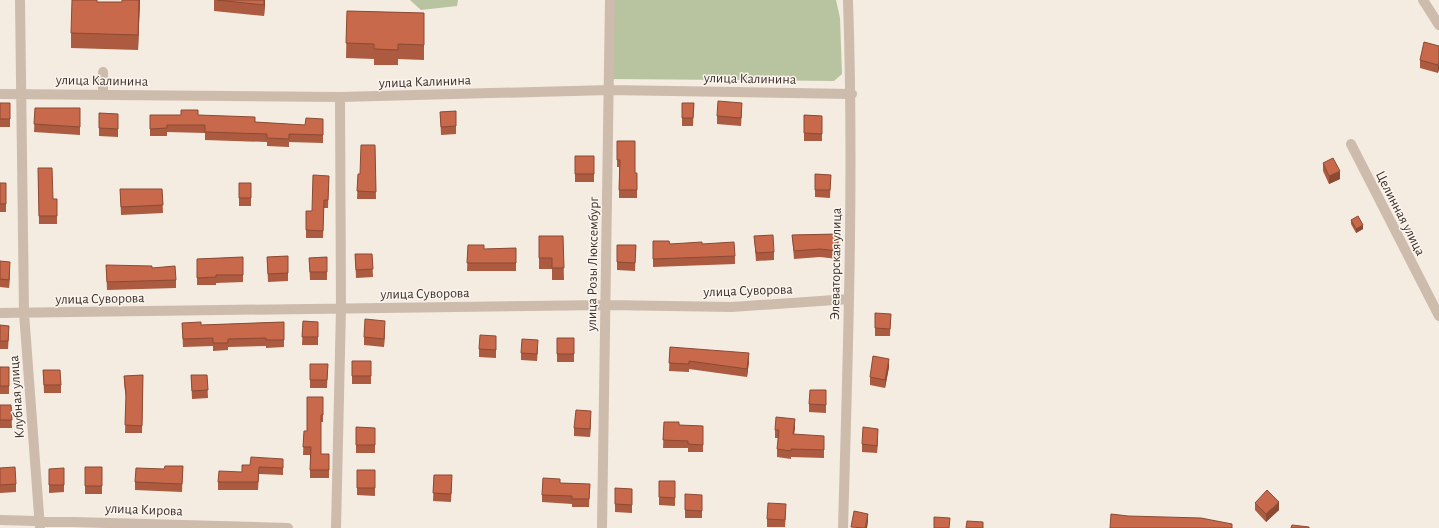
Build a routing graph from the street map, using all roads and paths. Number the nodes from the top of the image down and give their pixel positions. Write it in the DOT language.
graph roads {
  1 [pos="20,0"];
  2 [pos="610,0"];
  3 [pos="848,0"];
  4 [pos="1422,0"];
  5 [pos="1439,25"];
  6 [pos="103,72"];
  7 [pos="609,90"];
  8 [pos="0,94"];
  9 [pos="20,94"];
  10 [pos="103,94"];
  11 [pos="852,94"];
  12 [pos="340,97"];
  13 [pos="1351,144"];
  14 [pos="849,299"];
  15 [pos="606,305"];
  16 [pos="342,308"];
  17 [pos="0,313"];
  18 [pos="24,314"];
  19 [pos="1439,316"];
  20 [pos="0,520"];
  21 [pos="40,524"];
  22 [pos="288,528"];
  23 [pos="336,528"];
  24 [pos="602,528"];
  25 [pos="843,528"];
  1 -- 9 [label="street, Клубная улица"];
  2 -- 7 [label="street, улица Розы Люксембург"];
  3 -- 11 [label="street, Элеваторская улица"];
  4 -- 5 [label="street"];
  6 -- 10 [label="street"];
  7 -- 11 [label="street, улица Калинина"];
  7 -- 12 [label="street, улица Калинина"];
  7 -- 15 [label="street, улица Розы Люксембург"];
  8 -- 9 [label="street, улица Калинина"];
  9 -- 10 [label="street, улица Калинина"];
  9 -- 18 [label="street, Клубная улица"];
  10 -- 12 [label="street, улица Калинина"];
  11 -- 14 [label="street, Элеваторская улица"];
  12 -- 16 [label="street"];
  13 -- 19 [label="street, Целинная улица"];
  14 -- 15 [label="street, улица Суворова"];
  14 -- 25 [label="street, Элеваторская улица"];
  15 -- 16 [label="street, улица Суворова"];
  15 -- 24 [label="street, улица Розы Люксембург"];
  16 -- 18 [label="street, улица Суворова"];
  16 -- 23 [label="street"];
  17 -- 18 [label="street, улица Суворова"];
  18 -- 21 [label="street, Клубная улица"];
  20 -- 21 [label="street, улица Кирова"];
  21 -- 22 [label="street, улица Кирова"];
}
